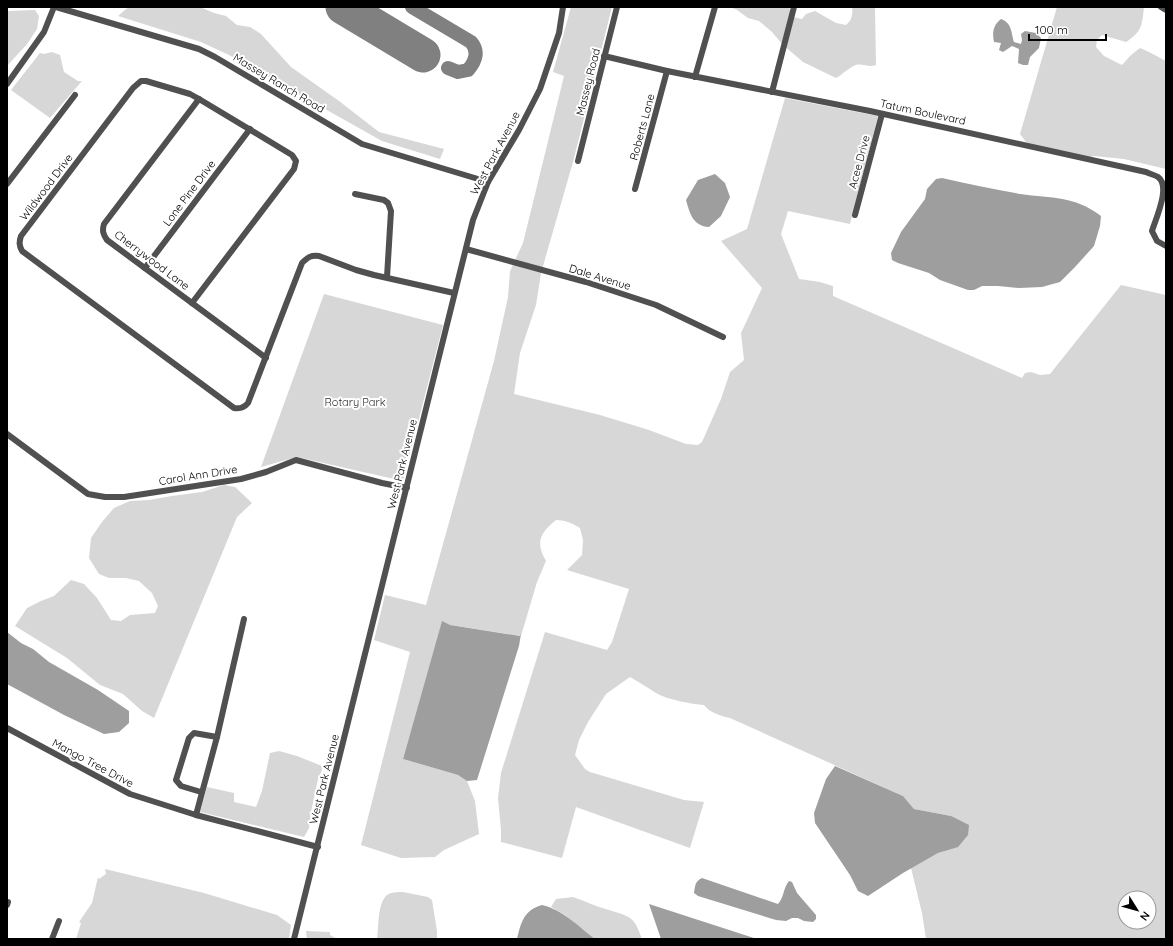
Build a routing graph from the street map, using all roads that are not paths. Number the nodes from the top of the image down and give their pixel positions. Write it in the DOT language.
graph roads {
  1 [pos="55,7"];
  2 [pos="563,7"];
  3 [pos="618,7"];
  4 [pos="715,7"];
  5 [pos="794,7"];
  6 [pos="1161,7"];
  7 [pos="1166,10"];
  8 [pos="604,56"];
  9 [pos="667,71"];
  10 [pos="695,77"];
  11 [pos="7,84"];
  12 [pos="772,92"];
  13 [pos="75,95"];
  14 [pos="199,99"];
  15 [pos="882,114"];
  16 [pos="250,129"];
  17 [pos="578,161"];
  18 [pos="488,182"];
  19 [pos="7,184"];
  20 [pos="635,189"];
  21 [pos="355,194"];
  22 [pos="855,215"];
  23 [pos="1166,246"];
  24 [pos="466,249"];
  25 [pos="145,268"];
  26 [pos="387,277"];
  27 [pos="454,293"];
  28 [pos="192,303"];
  29 [pos="723,337"];
  30 [pos="266,358"];
  31 [pos="7,434"];
  32 [pos="407,488"];
  33 [pos="244,619"];
  34 [pos="7,728"];
  35 [pos="217,737"];
  36 [pos="201,792"];
  37 [pos="196,815"];
  38 [pos="318,847"];
  39 [pos="59,921"];
  40 [pos="52,939"];
  41 [pos="294,939"];
  1 -- 11 [label="street"];
  1 -- 18 [label="street, Massey Ranch Road"];
  2 -- 18 [label="street, West Park Avenue"];
  3 -- 8 [label="street, Massey Road"];
  4 -- 10 [label="street"];
  5 -- 12 [label="street"];
  6 -- 7 [label="street"];
  8 -- 9 [label="street, Tatum Boulevard"];
  8 -- 17 [label="street, Massey Road"];
  9 -- 10 [label="street, Tatum Boulevard"];
  9 -- 20 [label="street, Roberts Lane"];
  10 -- 12 [label="street, Tatum Boulevard"];
  12 -- 15 [label="street, Tatum Boulevard"];
  13 -- 19 [label="street"];
  14 -- 16 [label="street, Wildwood Drive"];
  14 -- 25 [label="street, Cherrywood Lane"];
  14 -- 30 [label="street, Wildwood Drive"];
  15 -- 22 [label="street, Acee Drive"];
  15 -- 23 [label="street, Tatum Boulevard"];
  16 -- 25 [label="street, Lone Pine Drive"];
  16 -- 28 [label="street, Wildwood Drive"];
  18 -- 24 [label="street, West Park Avenue"];
  21 -- 26 [label="street"];
  24 -- 27 [label="street, West Park Avenue"];
  24 -- 29 [label="street, Dale Avenue"];
  25 -- 28 [label="street, Cherrywood Lane"];
  26 -- 27 [label="street, Wildwood Drive"];
  26 -- 30 [label="street, Wildwood Drive"];
  27 -- 32 [label="street, West Park Avenue"];
  28 -- 30 [label="street, Cherrywood Lane"];
  31 -- 32 [label="street, Carol Ann Drive"];
  32 -- 38 [label="street, West Park Avenue"];
  33 -- 35 [label="street"];
  34 -- 37 [label="street, Mango Tree Drive"];
  35 -- 36 [label="street"];
  35 -- 36 [label="street"];
  36 -- 37 [label="street"];
  37 -- 38 [label="street, Mango Tree Drive"];
  38 -- 41 [label="street, West Park Avenue"];
  39 -- 40 [label="street"];
}
